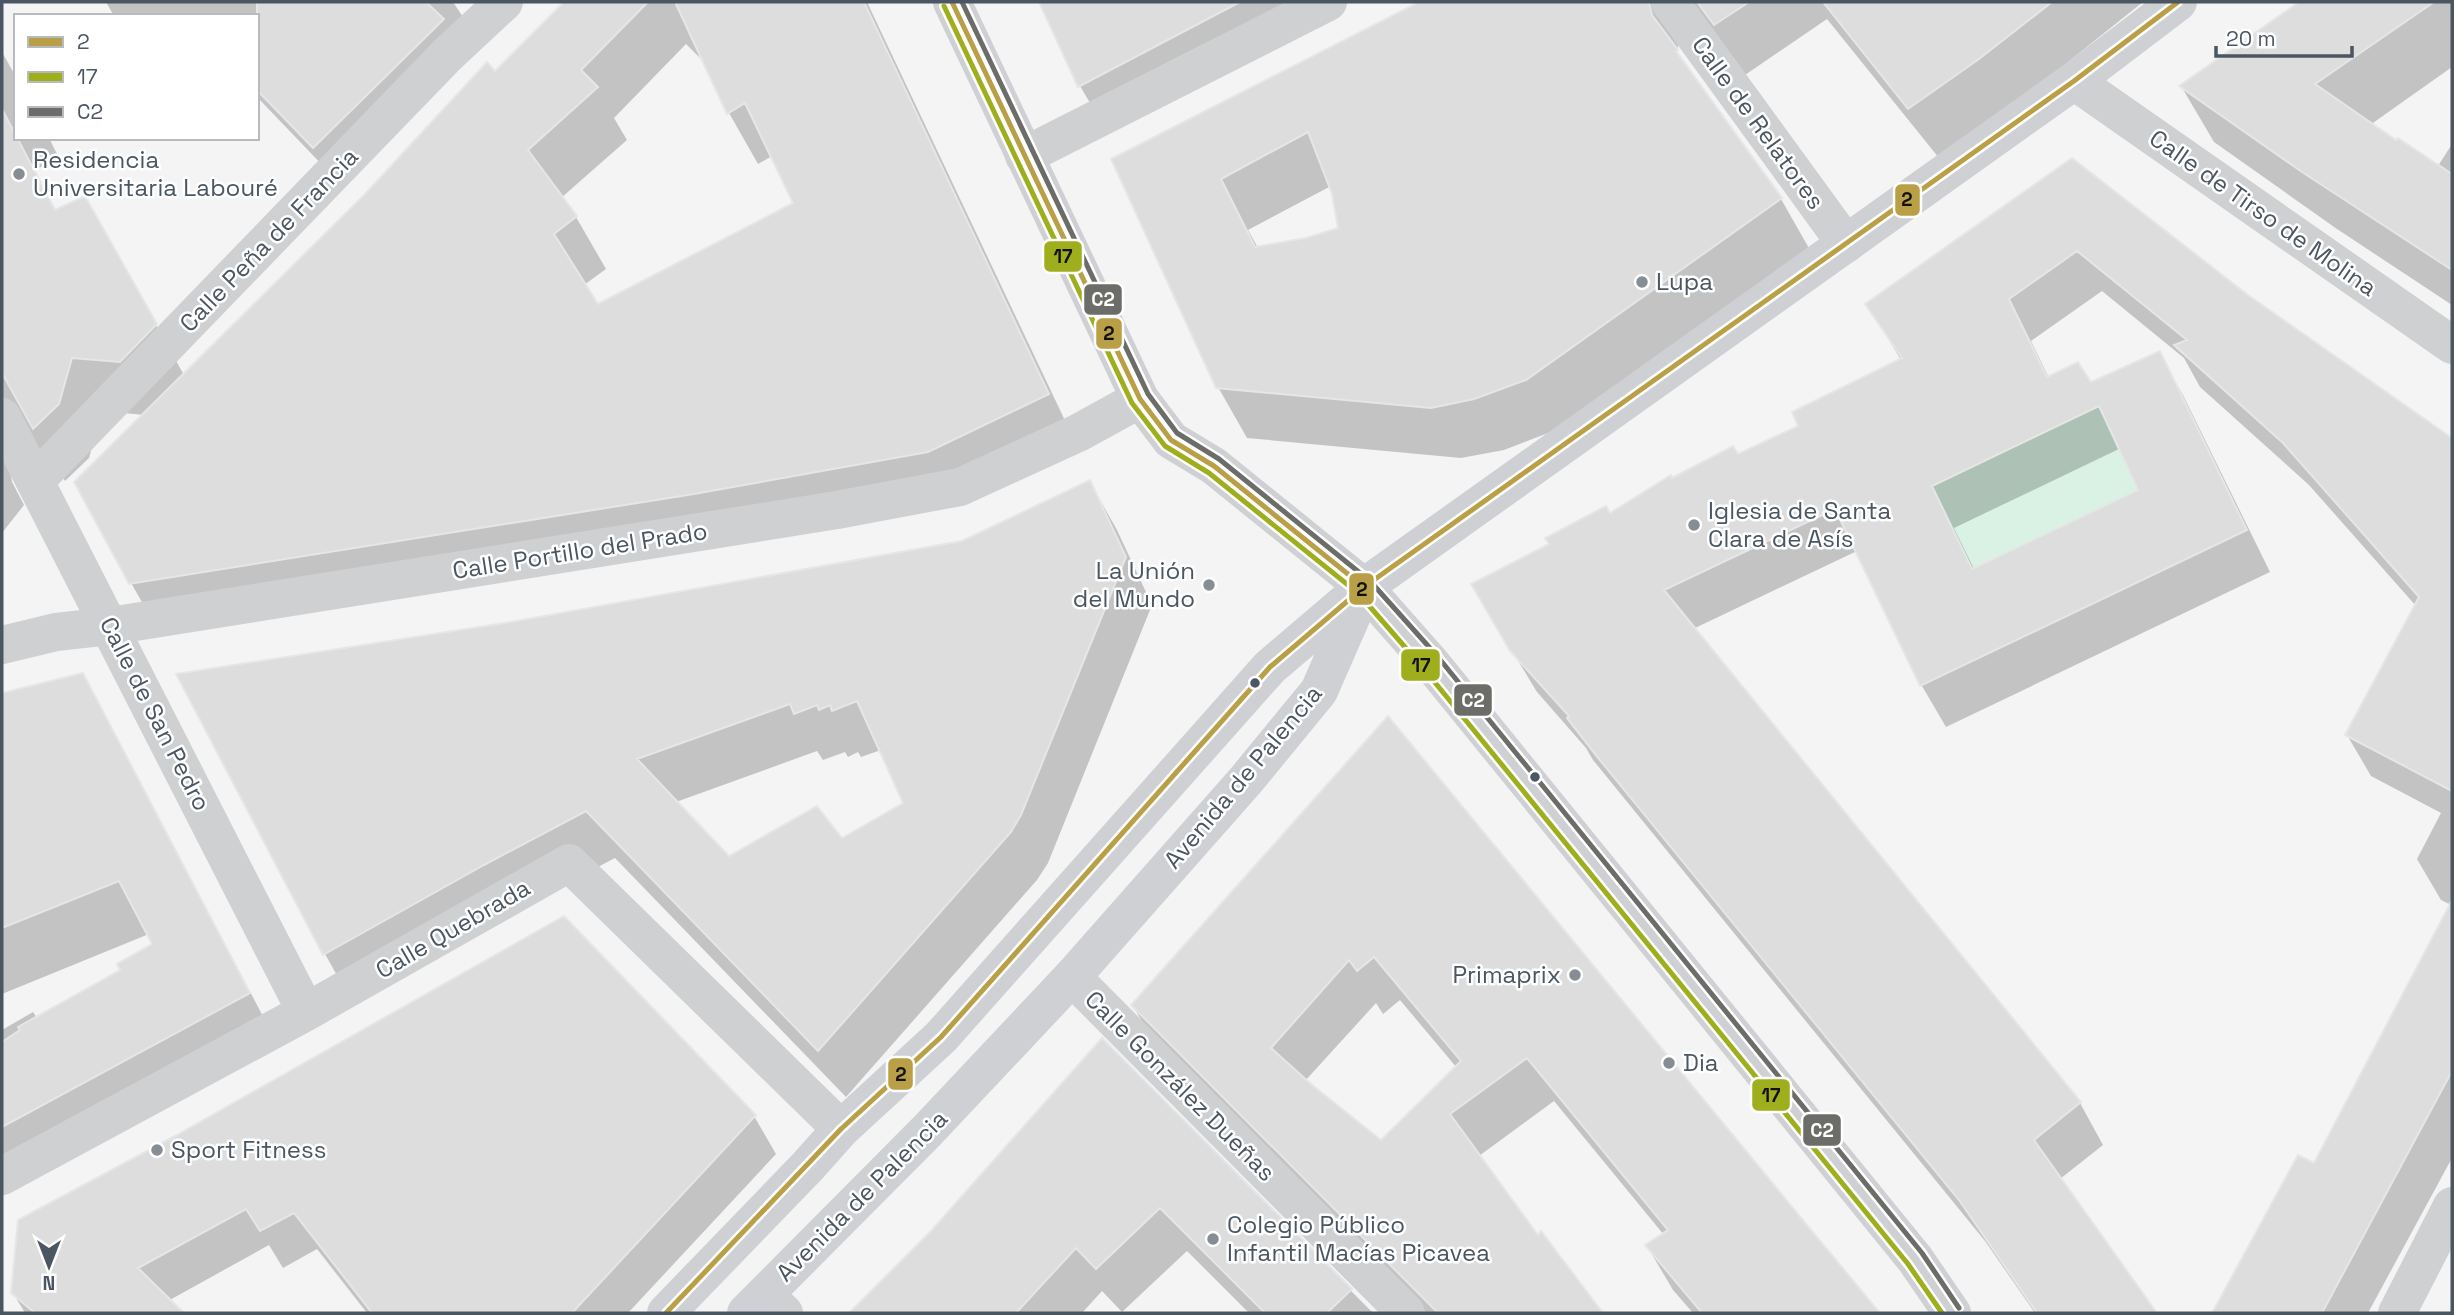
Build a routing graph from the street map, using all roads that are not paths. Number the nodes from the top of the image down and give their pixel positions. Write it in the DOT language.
graph roads {
  1 [pos="504,2"];
  2 [pos="952,2"];
  3 [pos="1328,2"];
  4 [pos="1670,2"];
  5 [pos="2178,2"];
  6 [pos="2074,81"];
  7 [pos="1024,156"];
  8 [pos="1846,244"];
  9 [pos="2452,345"];
  10 [pos="1140,399"];
  11 [pos="2,417"];
  12 [pos="35,481"];
  13 [pos="1364,587"];
  14 [pos="110,626"];
  15 [pos="2,645"];
  16 [pos="1072,977"];
  17 [pos="306,1012"];
  18 [pos="841,1129"];
  19 [pos="2,1176"];
  20 [pos="2452,1206"];
  21 [pos="765,1307"];
  22 [pos="666,1313"];
  23 [pos="1406,1313"];
  24 [pos="1952,1313"];
  25 [pos="2397,1313"];
  1 -- 12 [label="street, Calle Peña de Francia"];
  2 -- 7 [label="main road"];
  3 -- 7 [label="street"];
  4 -- 8 [label="street, Calle de Relatores"];
  5 -- 6 [label="main road"];
  6 -- 8 [label="main road"];
  6 -- 9 [label="street, Calle de Tirso de Molina"];
  7 -- 10 [label="main road"];
  8 -- 13 [label="main road"];
  10 -- 13 [label="main road"];
  10 -- 14 [label="street, Calle Portillo del Prado"];
  11 -- 12 [label="street, Calle de San Pedro"];
  12 -- 14 [label="street, Calle de San Pedro"];
  13 -- 16 [label="main road, Avenida de Palencia"];
  13 -- 18 [label="main road, Avenida de Palencia"];
  13 -- 24 [label="main road"];
  14 -- 15 [label="street, Calle Portillo del Prado"];
  14 -- 17 [label="street, Calle de San Pedro"];
  16 -- 21 [label="main road, Avenida de Palencia"];
  16 -- 23 [label="street, Calle González Dueñas"];
  17 -- 18 [label="street, Calle Quebrada"];
  17 -- 19 [label="street, Calle Quebrada"];
  18 -- 22 [label="main road, Avenida de Palencia"];
  20 -- 25 [label="street"];
}
